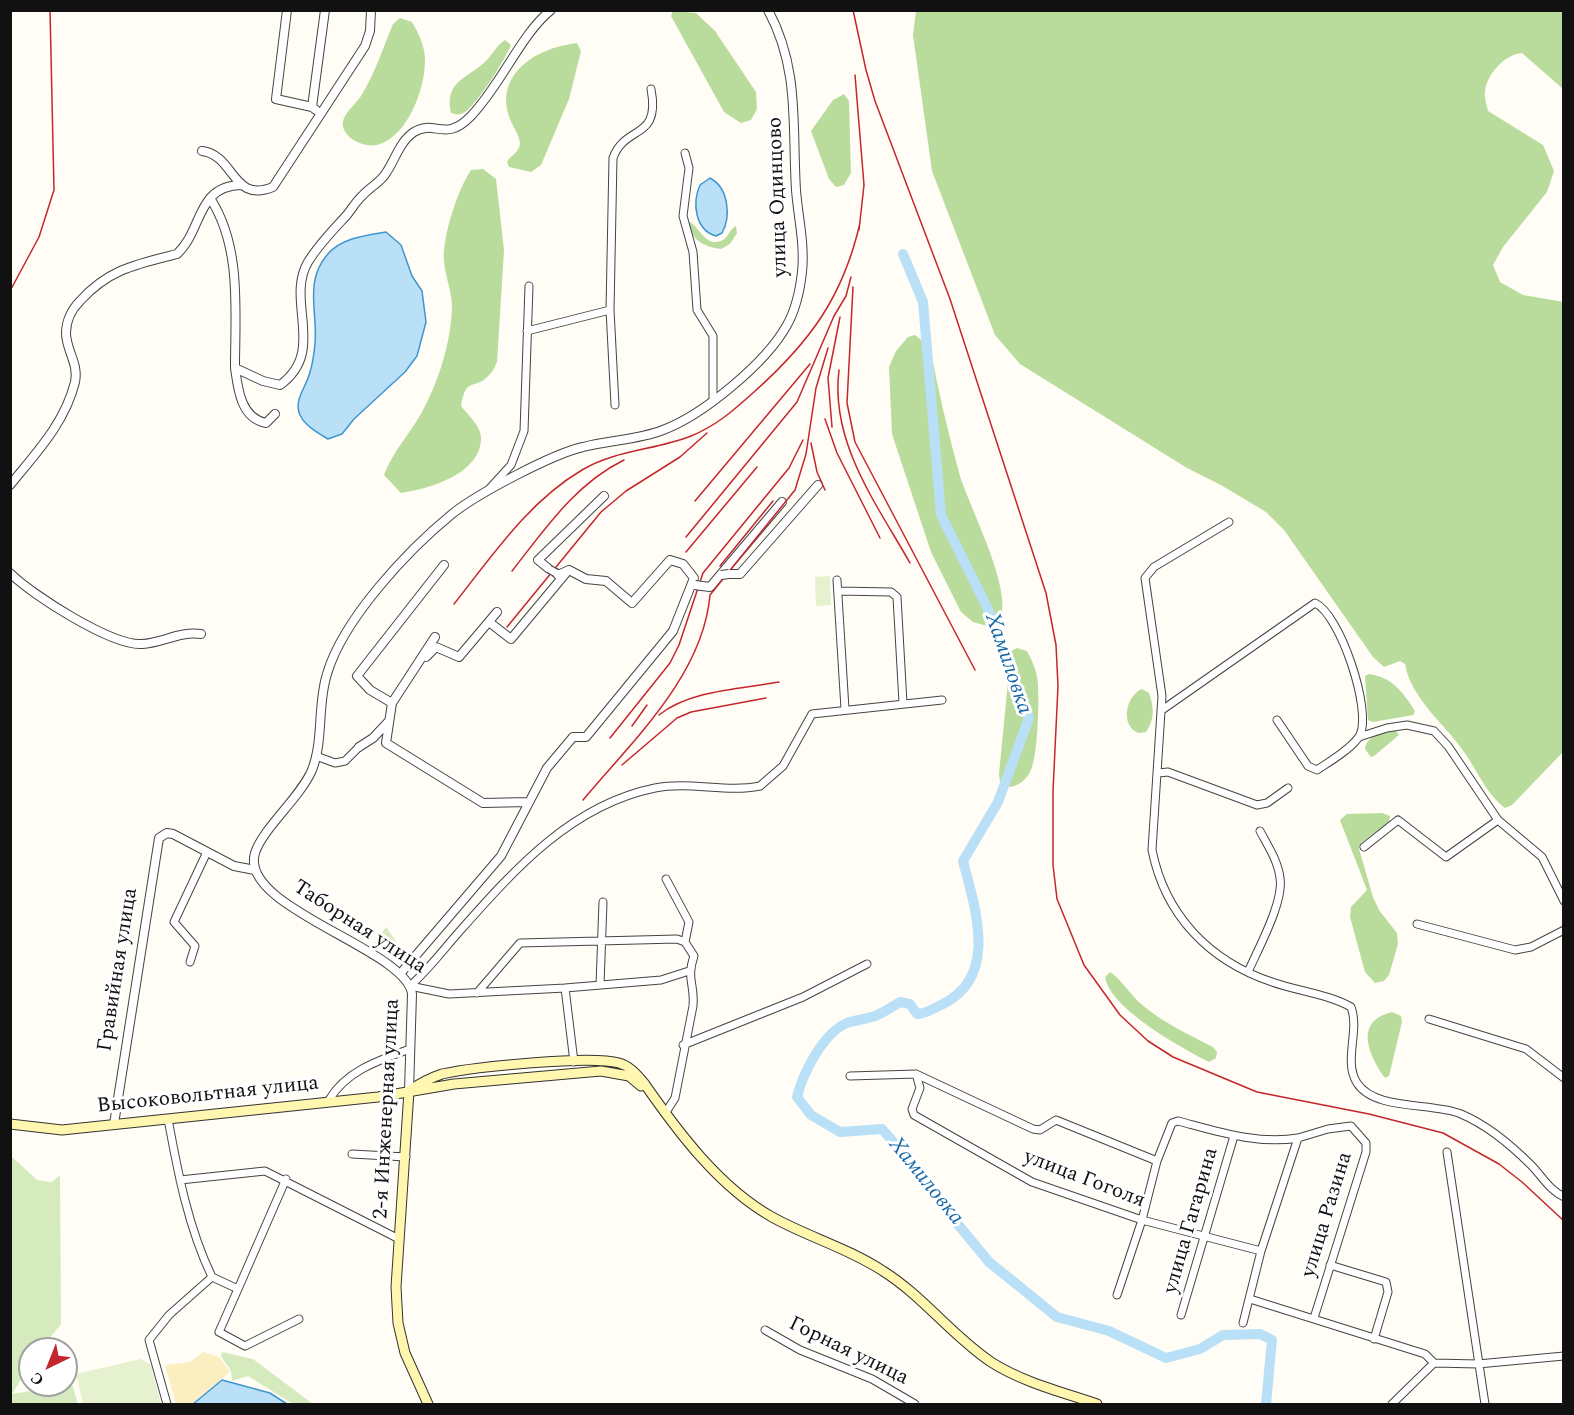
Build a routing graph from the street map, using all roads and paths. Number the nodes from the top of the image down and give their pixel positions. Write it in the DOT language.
graph roads {
  1 [pos="287,10"];
  2 [pos="326,10"];
  3 [pos="371,10"];
  4 [pos="551,10"];
  5 [pos="768,10"];
  6 [pos="651,88"];
  7 [pos="312,107"];
  8 [pos="321,114"];
  9 [pos="202,151"];
  10 [pos="685,153"];
  11 [pos="241,185"];
  12 [pos="210,198"];
  13 [pos="529,286"];
  14 [pos="610,310"];
  15 [pos="526,331"];
  16 [pos="235,368"];
  17 [pos="713,399"];
  18 [pos="615,405"];
  19 [pos="275,414"];
  20 [pos="10,485"];
  21 [pos="818,485"];
  22 [pos="486,492"];
  23 [pos="604,496"];
  24 [pos="782,502"];
  25 [pos="1229,522"];
  26 [pos="444,565"];
  27 [pos="568,570"];
  28 [pos="10,573"];
  29 [pos="723,575"];
  30 [pos="837,580"];
  31 [pos="696,586"];
  32 [pos="838,591"];
  33 [pos="497,612"];
  34 [pos="489,622"];
  35 [pos="201,634"];
  36 [pos="435,637"];
  37 [pos="413,670"];
  38 [pos="942,700"];
  39 [pos="392,703"];
  40 [pos="903,703"];
  41 [pos="845,709"];
  42 [pos="1162,710"];
  43 [pos="1277,720"];
  44 [pos="389,721"];
  45 [pos="1359,736"];
  46 [pos="359,747"];
  47 [pos="316,756"];
  48 [pos="1158,772"];
  49 [pos="1288,788"];
  50 [pos="528,802"];
  51 [pos="1498,820"];
  52 [pos="1260,831"];
  53 [pos="1364,847"];
  54 [pos="207,852"];
  55 [pos="255,870"];
  56 [pos="666,879"];
  57 [pos="1563,901"];
  58 [pos="603,902"];
  59 [pos="1418,924"];
  60 [pos="1563,930"];
  61 [pos="601,940"];
  62 [pos="685,942"];
  63 [pos="190,962"];
  64 [pos="867,964"];
  65 [pos="689,971"];
  66 [pos="1248,972"];
  67 [pos="400,974"];
  68 [pos="600,985"];
  69 [pos="410,986"];
  70 [pos="565,988"];
  71 [pos="477,993"];
  72 [pos="1429,1018"];
  73 [pos="683,1045"];
  74 [pos="410,1050"];
  75 [pos="574,1062"];
  76 [pos="916,1074"];
  77 [pos="850,1076"];
  78 [pos="1563,1078"];
  79 [pos="409,1091"];
  80 [pos="652,1095"];
  81 [pos="329,1100"];
  82 [pos="666,1112"];
  83 [pos="168,1119"];
  84 [pos="10,1124"];
  85 [pos="114,1124"];
  86 [pos="1234,1136"];
  87 [pos="1298,1138"];
  88 [pos="1447,1152"];
  89 [pos="352,1154"];
  90 [pos="406,1157"];
  91 [pos="1156,1161"];
  92 [pos="286,1179"];
  93 [pos="180,1180"];
  94 [pos="1563,1197"];
  95 [pos="1142,1220"];
  96 [pos="1204,1238"];
  97 [pos="399,1239"];
  98 [pos="1261,1251"];
  99 [pos="1330,1265"];
  100 [pos="212,1277"];
  101 [pos="238,1289"];
  102 [pos="1117,1295"];
  103 [pos="1250,1299"];
  104 [pos="1181,1315"];
  105 [pos="1314,1318"];
  106 [pos="299,1319"];
  107 [pos="1243,1323"];
  108 [pos="765,1330"];
  109 [pos="1374,1339"];
  110 [pos="1563,1357"];
  111 [pos="1434,1363"];
  112 [pos="1478,1364"];
  113 [pos="167,1404"];
  114 [pos="428,1404"];
  115 [pos="915,1404"];
  116 [pos="1097,1404"];
  117 [pos="1392,1404"];
  118 [pos="1485,1404"];
  1 -- 7 [label="street"];
  2 -- 7 [label="street"];
  3 -- 8 [label="street"];
  4 -- 16 [label="street"];
  5 -- 17 [label="street, улица Одинцово"];
  6 -- 14 [label="street"];
  7 -- 8 [label="street"];
  8 -- 11 [label="street"];
  9 -- 11 [label="street"];
  10 -- 17 [label="street"];
  11 -- 12 [label="street"];
  12 -- 16 [label="street"];
  12 -- 20 [label="street"];
  13 -- 15 [label="street"];
  14 -- 15 [label="street"];
  14 -- 18 [label="street"];
  15 -- 22 [label="street"];
  16 -- 19 [label="street"];
  17 -- 22 [label="street, улица Одинцово"];
  21 -- 29 [label="street"];
  22 -- 47 [label="street, улица Одинцово"];
  23 -- 27 [label="street"];
  24 -- 29 [label="street"];
  25 -- 42 [label="street"];
  26 -- 39 [label="street"];
  27 -- 31 [label="street"];
  27 -- 34 [label="street"];
  28 -- 35 [label="street"];
  29 -- 31 [label="street"];
  30 -- 32 [label="street"];
  31 -- 50 [label="street"];
  32 -- 40 [label="street"];
  32 -- 41 [label="street"];
  33 -- 34 [label="street"];
  34 -- 37 [label="street"];
  36 -- 37 [label="street"];
  37 -- 39 [label="street"];
  38 -- 40 [label="street"];
  39 -- 44 [label="street"];
  40 -- 41 [label="street"];
  41 -- 69 [label="street, 2-я Инженерная улица"];
  42 -- 45 [label="street"];
  42 -- 48 [label="street"];
  43 -- 45 [label="street"];
  44 -- 46 [label="street"];
  44 -- 50 [label="street"];
  45 -- 51 [label="street"];
  46 -- 47 [label="street"];
  47 -- 55 [label="street, улица Одинцово"];
  48 -- 49 [label="street"];
  48 -- 66 [label="street"];
  50 -- 67 [label="street"];
  51 -- 53 [label="street"];
  51 -- 57 [label="street"];
  52 -- 66 [label="street"];
  54 -- 55 [label="street"];
  54 -- 63 [label="street"];
  54 -- 85 [label="street, Гравийная улица"];
  55 -- 67 [label="street, Таборная улица"];
  56 -- 62 [label="street"];
  58 -- 61 [label="street"];
  59 -- 60 [label="street"];
  61 -- 62 [label="street"];
  61 -- 68 [label="street"];
  61 -- 71 [label="street"];
  62 -- 65 [label="street"];
  64 -- 73 [label="street"];
  65 -- 68 [label="street, Таборная улица"];
  65 -- 73 [label="street"];
  66 -- 94 [label="street"];
  67 -- 69 [label="street, Таборная улица"];
  68 -- 70 [label="street, Таборная улица"];
  69 -- 71 [label="street, Таборная улица"];
  69 -- 74 [label="street, 2-я Инженерная улица"];
  70 -- 71 [label="street, Таборная улица"];
  70 -- 75 [label="street"];
  72 -- 78 [label="street"];
  73 -- 82 [label="street"];
  74 -- 79 [label="street, 2-я Инженерная улица"];
  74 -- 81 [label="street"];
  75 -- 79 [label="main road, Высоковольтная улица"];
  75 -- 80 [label="main road, Высоковольтная улица"];
  76 -- 77 [label="street"];
  76 -- 91 [label="street"];
  76 -- 95 [label="street, улица Гоголя"];
  79 -- 80 [label="main road, Высоковольтная улица"];
  79 -- 81 [label="main road, Высоковольтная улица"];
  79 -- 90 [label="main road, 2-я Инженерная улица"];
  80 -- 82 [label="main road"];
  81 -- 83 [label="main road, Высоковольтная улица"];
  82 -- 116 [label="main road"];
  83 -- 85 [label="main road, Высоковольтная улица"];
  83 -- 93 [label="street"];
  84 -- 85 [label="main road, Высоковольтная улица"];
  86 -- 87 [label="street"];
  86 -- 91 [label="street"];
  86 -- 96 [label="street, улица Гагарина"];
  87 -- 98 [label="street"];
  87 -- 99 [label="street, улица Разина"];
  88 -- 112 [label="street"];
  89 -- 90 [label="street"];
  90 -- 97 [label="main road, 2-я Инженерная улица"];
  91 -- 95 [label="street"];
  92 -- 93 [label="street"];
  92 -- 97 [label="street"];
  92 -- 101 [label="street"];
  93 -- 100 [label="street"];
  95 -- 96 [label="street, улица Гоголя"];
  95 -- 102 [label="street"];
  96 -- 98 [label="street, улица Гоголя"];
  96 -- 104 [label="street, улица Гагарина"];
  97 -- 114 [label="main road, 2-я Инженерная улица"];
  98 -- 103 [label="street"];
  99 -- 105 [label="street, улица Разина"];
  99 -- 109 [label="street"];
  100 -- 101 [label="street"];
  100 -- 113 [label="street"];
  101 -- 106 [label="street"];
  103 -- 105 [label="street"];
  103 -- 107 [label="street"];
  105 -- 109 [label="street"];
  108 -- 115 [label="street, Горная улица"];
  109 -- 111 [label="street"];
  110 -- 112 [label="street"];
  111 -- 112 [label="street"];
  111 -- 117 [label="street"];
  112 -- 118 [label="street"];
}
